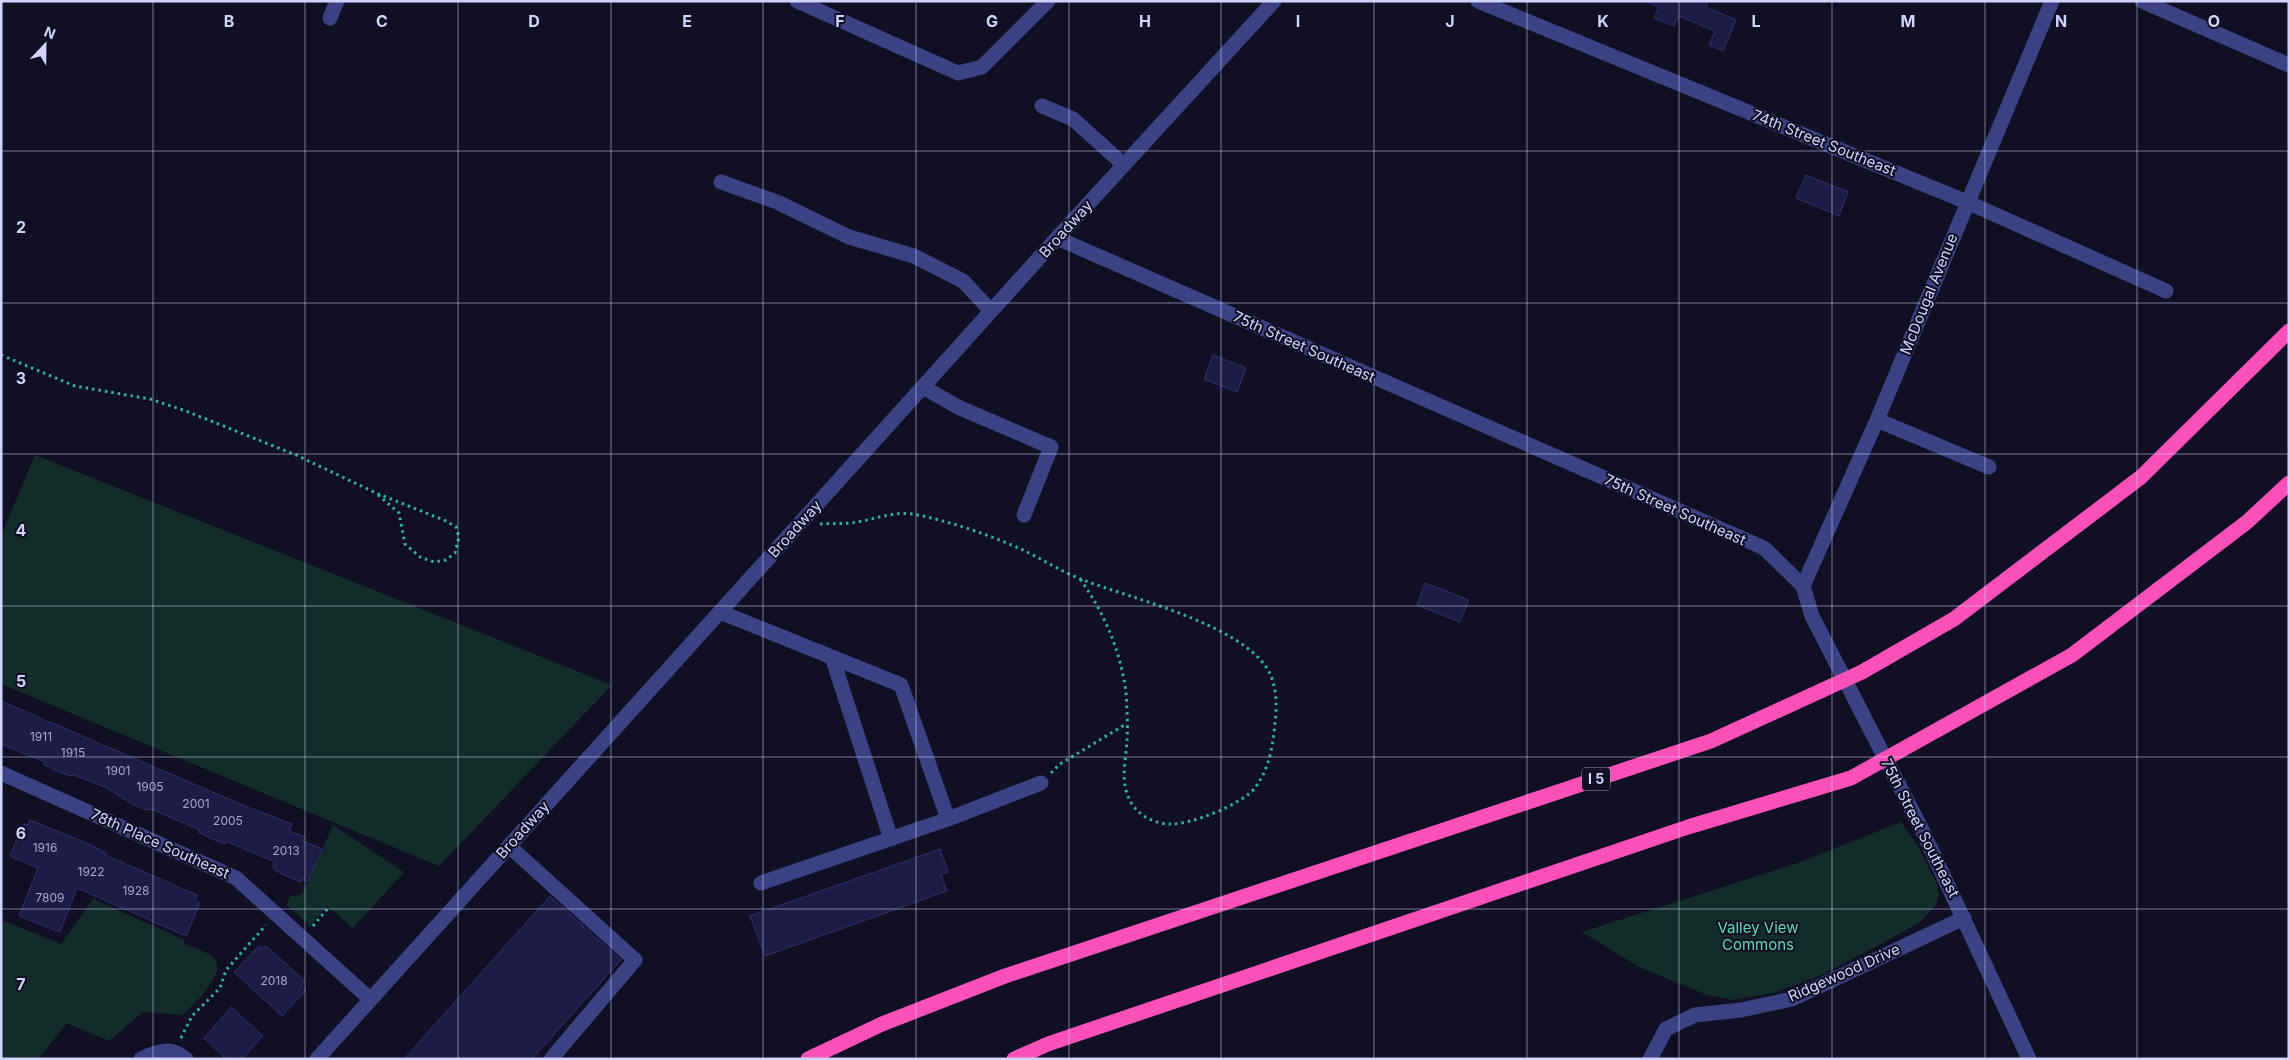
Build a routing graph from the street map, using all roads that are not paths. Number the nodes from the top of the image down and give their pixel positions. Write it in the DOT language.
graph roads {
  1 [pos="337,1"];
  2 [pos="797,1"];
  3 [pos="1048,1"];
  4 [pos="1274,1"];
  5 [pos="1478,1"];
  6 [pos="2052,1"];
  7 [pos="2142,1"];
  8 [pos="330,18"];
  9 [pos="2289,65"];
  10 [pos="1042,106"];
  11 [pos="1124,165"];
  12 [pos="721,182"];
  13 [pos="1967,202"];
  14 [pos="1057,238"];
  15 [pos="2166,291"];
  16 [pos="991,311"];
  17 [pos="2289,331"];
  18 [pos="923,387"];
  19 [pos="1877,420"];
  20 [pos="1989,467"];
  21 [pos="2289,483"];
  22 [pos="1024,515"];
  23 [pos="1803,586"];
  24 [pos="720,612"];
  25 [pos="832,657"];
  26 [pos="2,774"];
  27 [pos="1042,783"];
  28 [pos="948,819"];
  29 [pos="891,839"];
  30 [pos="509,846"];
  31 [pos="761,883"];
  32 [pos="1964,918"];
  33 [pos="370,999"];
  34 [pos="180,1055"];
  35 [pos="141,1059"];
  36 [pos="317,1059"];
  37 [pos="551,1059"];
  38 [pos="808,1059"];
  39 [pos="1014,1059"];
  40 [pos="1650,1059"];
  41 [pos="2029,1059"];
  1 -- 8 [label="street"];
  2 -- 3 [label="street"];
  4 -- 11 [label="street, Broadway"];
  5 -- 13 [label="street, 74th Street Southeast"];
  6 -- 13 [label="street, McDougal Avenue"];
  7 -- 9 [label="street"];
  10 -- 11 [label="street"];
  11 -- 14 [label="street, Broadway"];
  12 -- 16 [label="street"];
  13 -- 15 [label="street, 74th Street Southeast"];
  13 -- 19 [label="street, McDougal Avenue"];
  14 -- 16 [label="street, Broadway"];
  14 -- 23 [label="street, 75th Street Southeast"];
  16 -- 18 [label="street, Broadway"];
  17 -- 38 [label="highway, I 5"];
  18 -- 22 [label="street"];
  18 -- 24 [label="street, Broadway"];
  19 -- 20 [label="street"];
  19 -- 23 [label="street, McDougal Avenue"];
  21 -- 39 [label="highway"];
  23 -- 32 [label="street, 75th Street Southeast"];
  24 -- 25 [label="street"];
  24 -- 30 [label="street, Broadway"];
  25 -- 28 [label="street"];
  25 -- 29 [label="street"];
  26 -- 33 [label="street, 78th Place Southeast"];
  27 -- 28 [label="street"];
  28 -- 29 [label="street"];
  29 -- 31 [label="street"];
  30 -- 33 [label="street, Broadway"];
  30 -- 37 [label="street"];
  32 -- 40 [label="street, Ridgewood Drive"];
  32 -- 41 [label="street, 75th Street Southeast"];
  33 -- 36 [label="street, Broadway"];
  34 -- 35 [label="street"];
}
